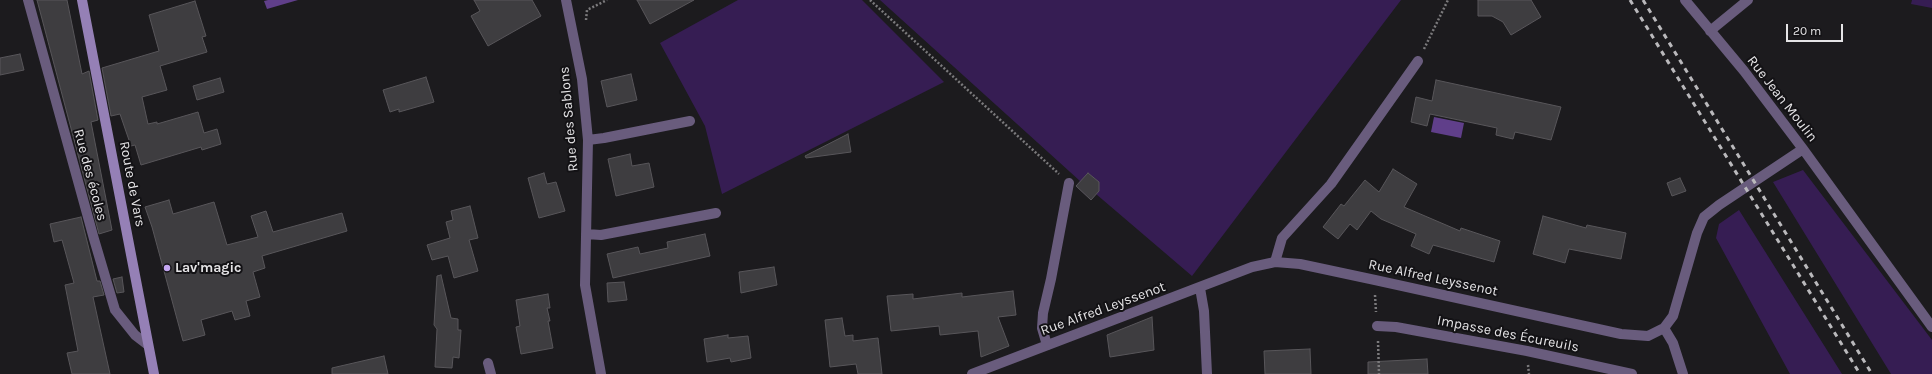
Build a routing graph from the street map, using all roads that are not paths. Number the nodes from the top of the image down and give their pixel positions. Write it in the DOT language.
graph roads {
  1 [pos="28,0"];
  2 [pos="82,0"];
  3 [pos="566,0"];
  4 [pos="1685,0"];
  5 [pos="1748,0"];
  6 [pos="1710,31"];
  7 [pos="1418,61"];
  8 [pos="690,121"];
  9 [pos="588,140"];
  10 [pos="1804,149"];
  11 [pos="1069,183"];
  12 [pos="716,213"];
  13 [pos="586,234"];
  14 [pos="1275,262"];
  15 [pos="1200,288"];
  16 [pos="1377,326"];
  17 [pos="1932,327"];
  18 [pos="1664,328"];
  19 [pos="1047,344"];
  20 [pos="148,345"];
  21 [pos="488,363"];
  22 [pos="154,374"];
  23 [pos="491,374"];
  24 [pos="601,374"];
  25 [pos="972,374"];
  26 [pos="1207,374"];
  27 [pos="1632,374"];
  28 [pos="1683,374"];
  1 -- 20 [label="street, Rue des écoles"];
  2 -- 20 [label="main road, Route de Vars"];
  3 -- 9 [label="street, Rue des Sablons"];
  4 -- 6 [label="street, Rue Jean Moulin"];
  5 -- 6 [label="street"];
  6 -- 10 [label="street, Rue Jean Moulin"];
  7 -- 14 [label="street"];
  8 -- 9 [label="street"];
  9 -- 13 [label="street, Rue des Sablons"];
  10 -- 17 [label="street, Rue Jean Moulin"];
  10 -- 18 [label="street"];
  11 -- 19 [label="street"];
  12 -- 13 [label="street"];
  13 -- 24 [label="street, Rue des Sablons"];
  14 -- 15 [label="street, Rue Alfred Leyssenot"];
  14 -- 18 [label="street, Rue Alfred Leyssenot"];
  15 -- 19 [label="street, Rue Alfred Leyssenot"];
  15 -- 26 [label="street"];
  16 -- 27 [label="street, Impasse des Écureuils"];
  18 -- 28 [label="street"];
  19 -- 25 [label="street, Rue Alfred Leyssenot"];
  20 -- 22 [label="main road, Route de Vars"];
  21 -- 23 [label="street"];
}
